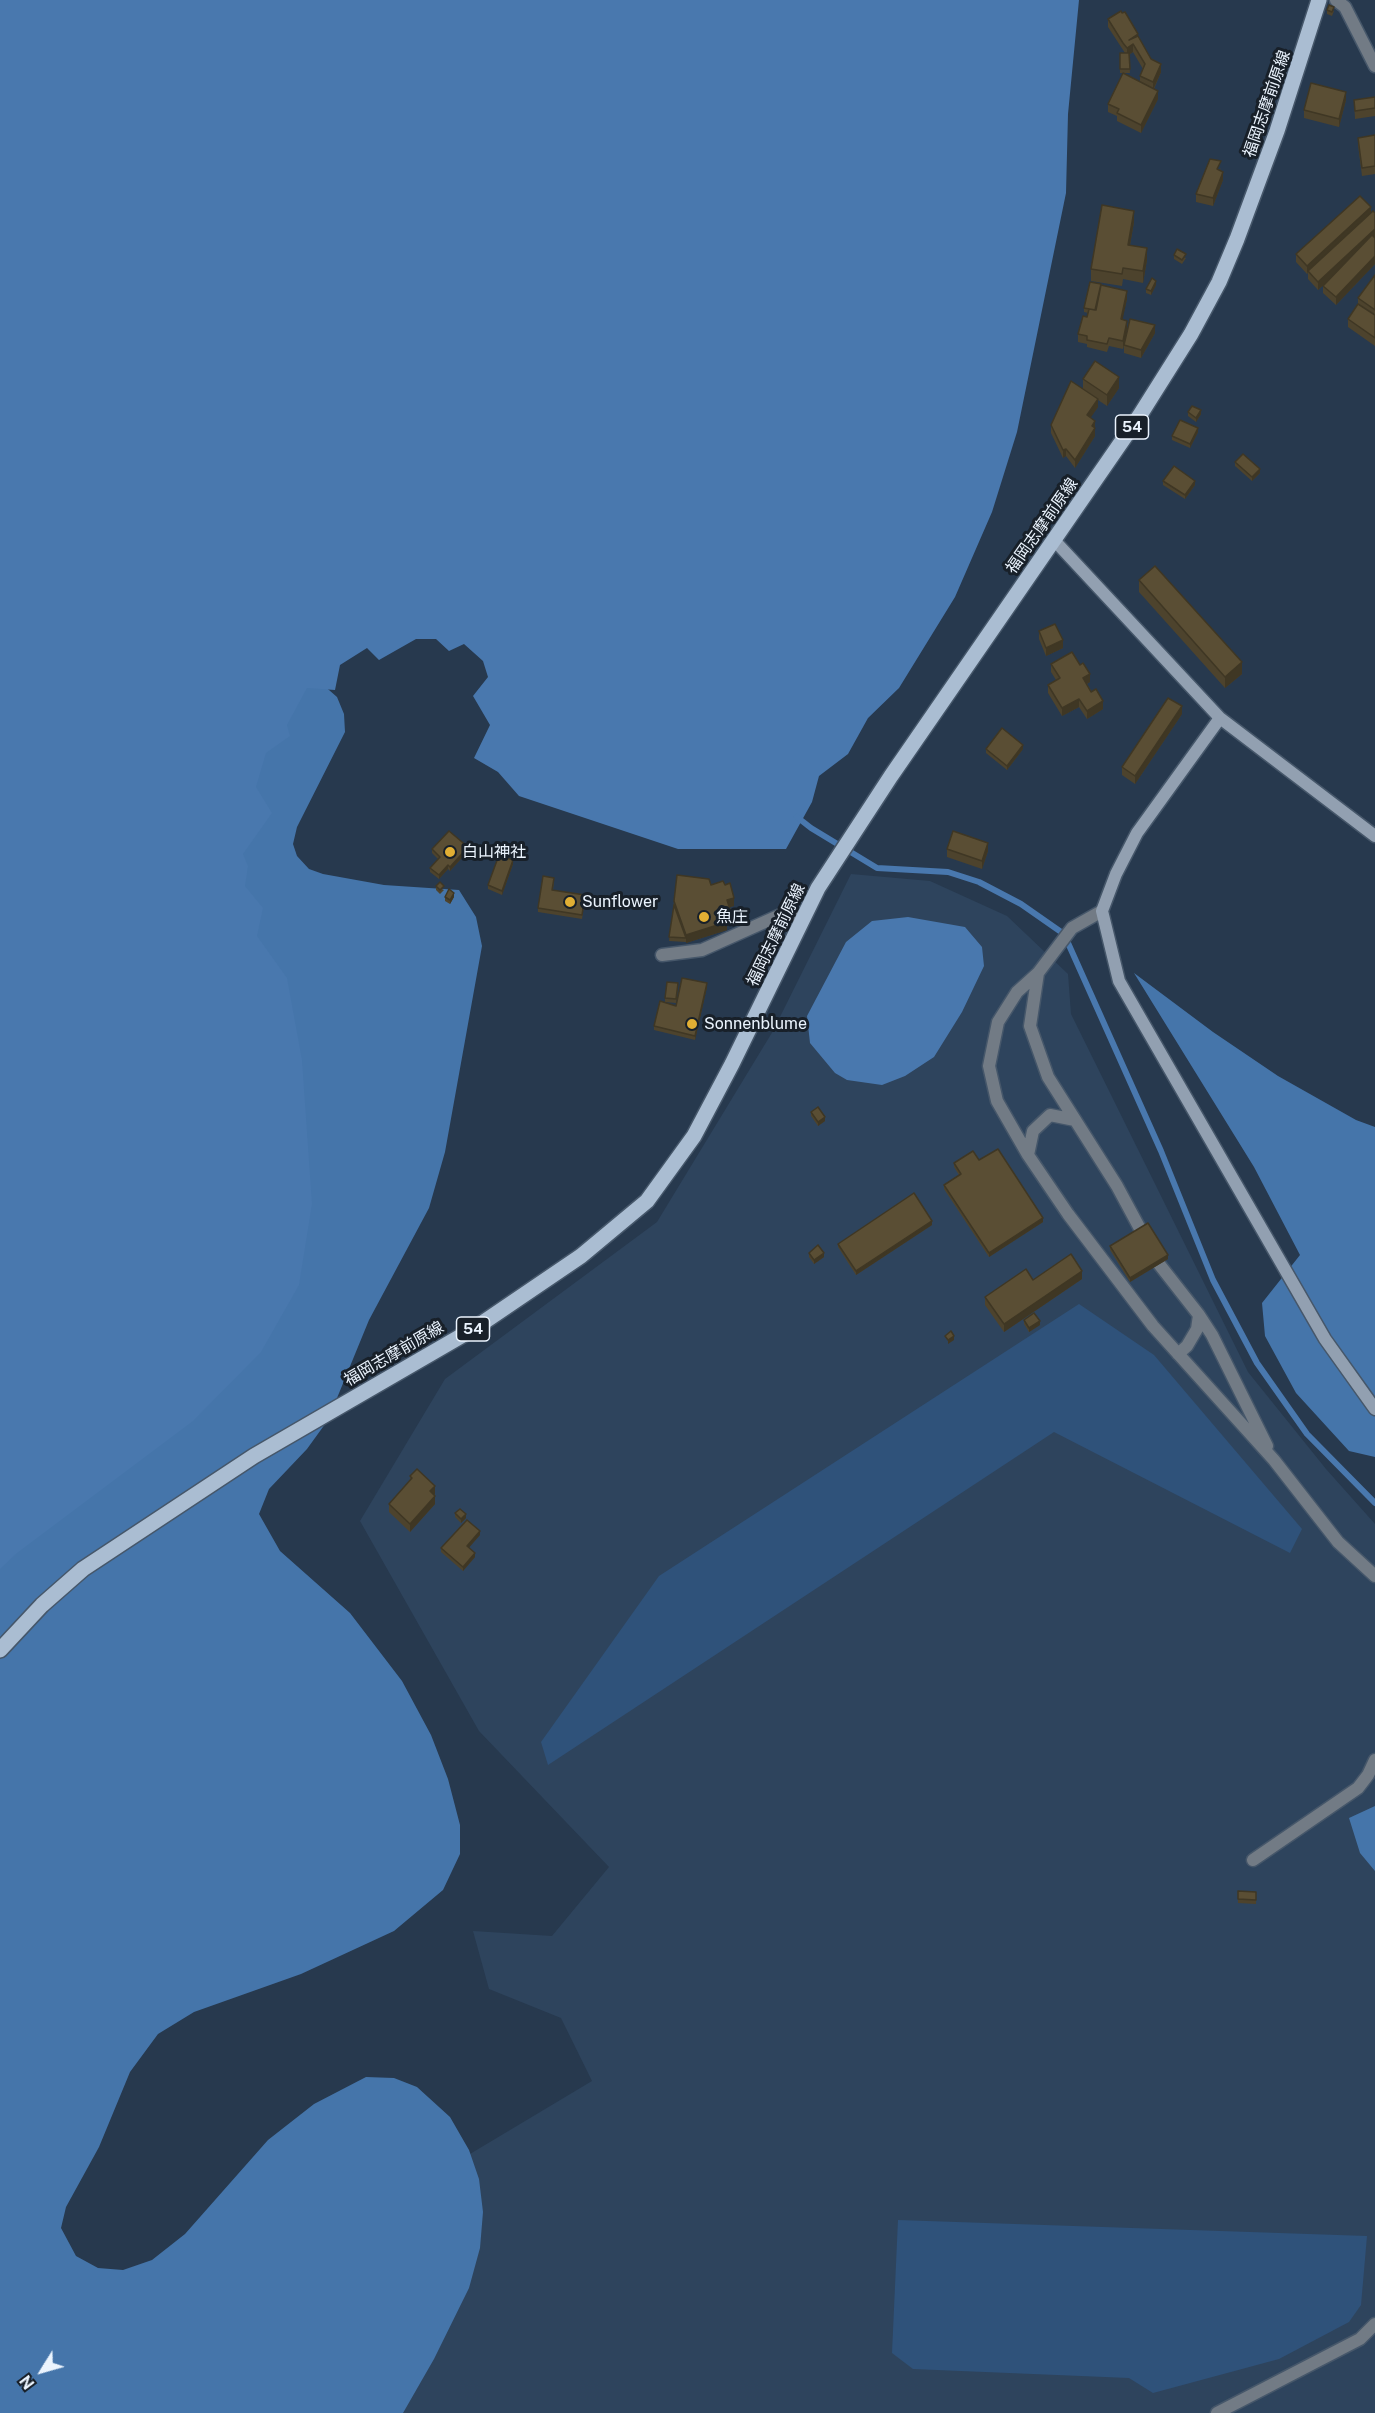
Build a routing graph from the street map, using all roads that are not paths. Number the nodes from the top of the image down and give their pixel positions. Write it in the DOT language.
graph roads {
  1 [pos="1319,0"];
  2 [pos="1336,0"];
  3 [pos="1375,66"];
  4 [pos="1054,540"];
  5 [pos="1220,718"];
  6 [pos="1375,836"];
  7 [pos="1102,911"];
  8 [pos="802,918"];
  9 [pos="662,955"];
  10 [pos="1038,973"];
  11 [pos="1076,1120"];
  12 [pos="1028,1155"];
  13 [pos="1199,1315"];
  14 [pos="1178,1354"];
  15 [pos="1375,1409"];
  16 [pos="1274,1460"];
  17 [pos="1375,1576"];
  18 [pos="0,1650"];
  19 [pos="1375,1760"];
  20 [pos="1253,1860"];
  21 [pos="1375,2325"];
  22 [pos="1216,2413"];
  1 -- 4 [label="main road, 福岡志摩前原線 / 54"];
  2 -- 3 [label="street"];
  4 -- 5 [label="street"];
  4 -- 8 [label="main road, 福岡志摩前原線 / 54"];
  5 -- 6 [label="street"];
  5 -- 7 [label="street"];
  7 -- 10 [label="street"];
  7 -- 15 [label="street"];
  8 -- 9 [label="street"];
  8 -- 18 [label="main road, 福岡志摩前原線 / 54"];
  10 -- 11 [label="street"];
  10 -- 12 [label="street"];
  11 -- 12 [label="street"];
  11 -- 13 [label="street"];
  12 -- 14 [label="street"];
  13 -- 14 [label="street"];
  13 -- 16 [label="street"];
  14 -- 16 [label="street"];
  16 -- 17 [label="street"];
  19 -- 20 [label="street"];
  21 -- 22 [label="street"];
}
